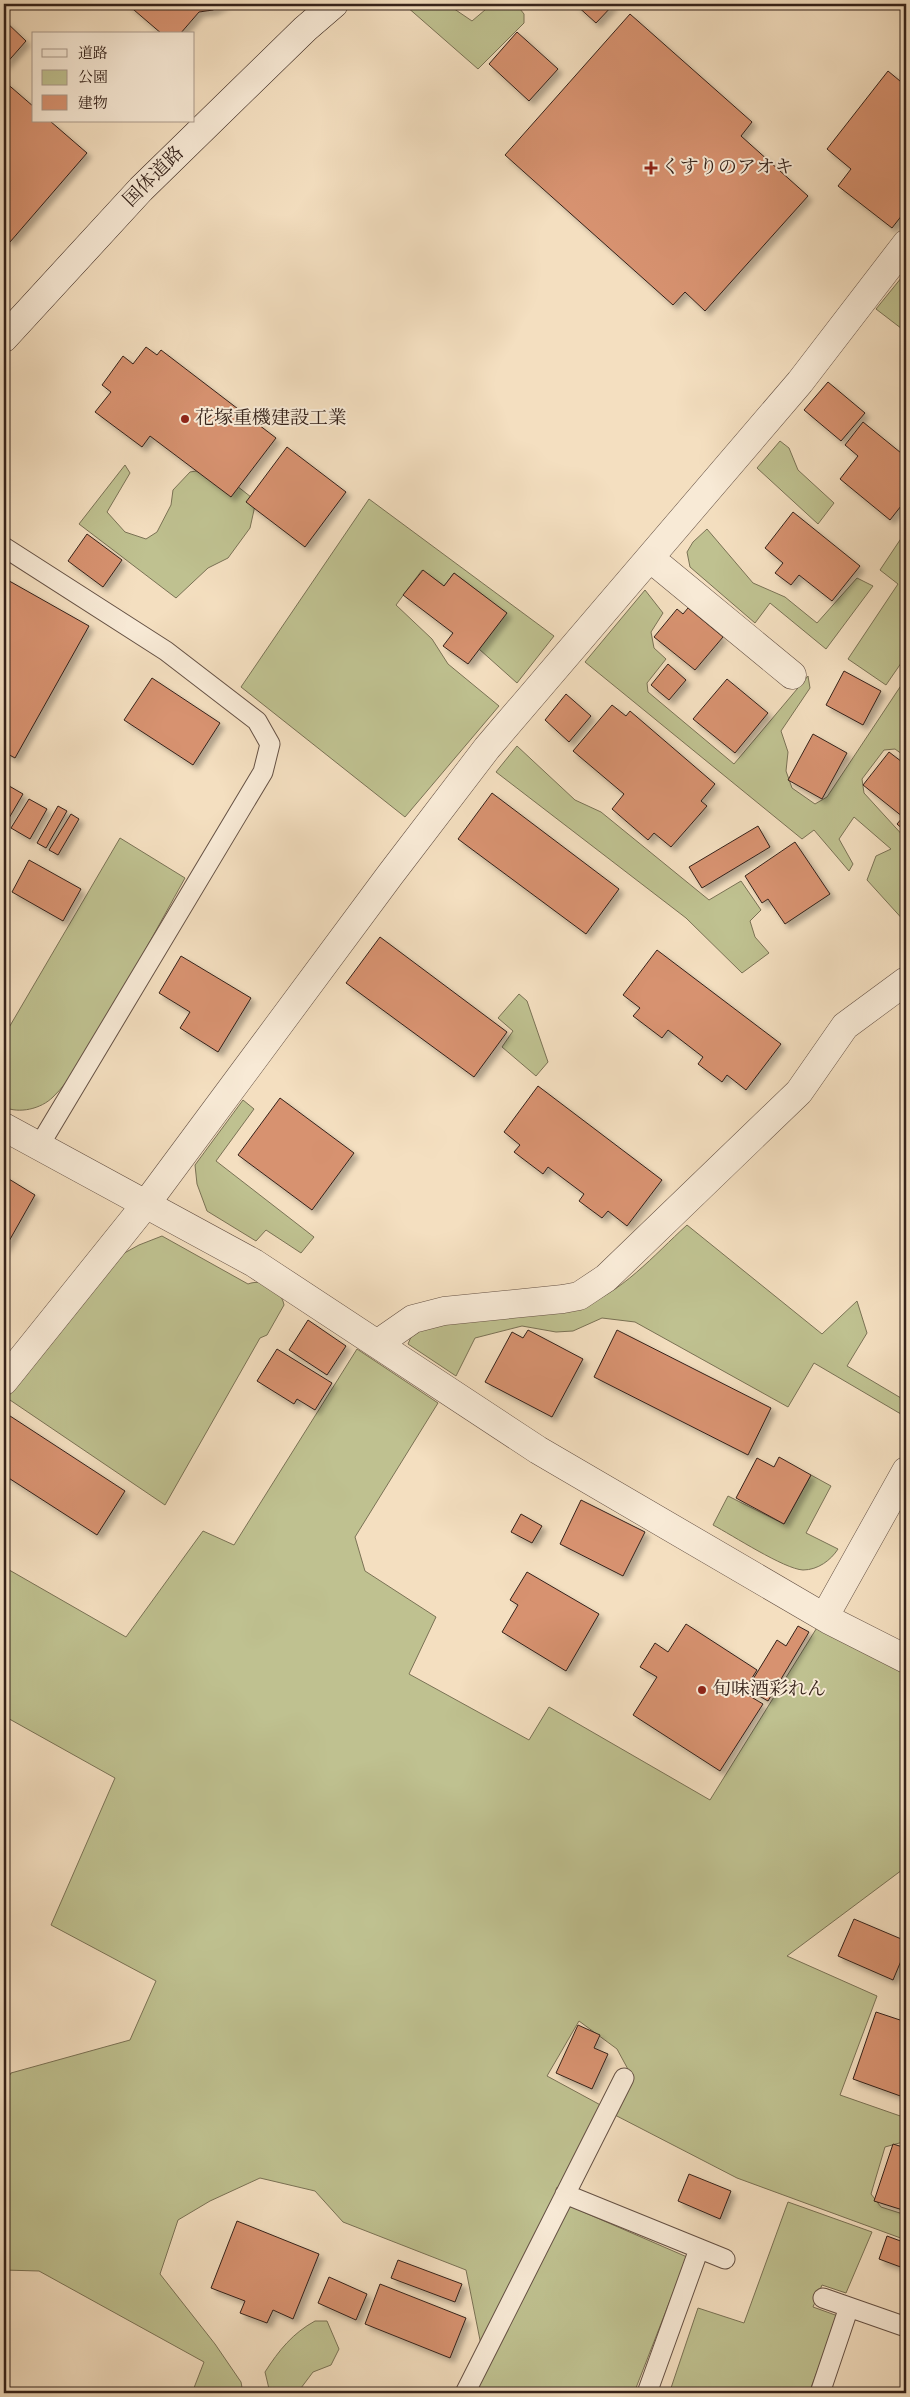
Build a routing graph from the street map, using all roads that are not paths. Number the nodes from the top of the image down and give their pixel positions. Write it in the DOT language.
graph roads {
  1 [pos="334,4"];
  2 [pos="906,244"];
  3 [pos="4,338"];
  4 [pos="4,546"];
  5 [pos="650,558"];
  6 [pos="792,675"];
  7 [pos="906,981"];
  8 [pos="4,1127"];
  9 [pos="39,1146"];
  10 [pos="146,1204"];
  11 [pos="377,1344"];
  12 [pos="4,1381"];
  13 [pos="906,1471"];
  14 [pos="825,1616"];
  15 [pos="906,1659"];
  16 [pos="624,2078"];
  17 [pos="565,2194"];
  18 [pos="699,2249"];
  19 [pos="725,2259"];
  20 [pos="823,2298"];
  21 [pos="849,2307"];
  22 [pos="906,2327"];
  23 [pos="465,2393"];
  24 [pos="647,2393"];
  25 [pos="820,2393"];
  1 -- 3 [label="street, 国体道路"];
  2 -- 5 [label="street"];
  4 -- 9 [label="lane"];
  5 -- 6 [label="street"];
  5 -- 10 [label="street"];
  7 -- 11 [label="street"];
  8 -- 9 [label="street"];
  9 -- 10 [label="street"];
  10 -- 11 [label="street"];
  10 -- 12 [label="street"];
  11 -- 14 [label="street"];
  13 -- 14 [label="street"];
  14 -- 15 [label="street"];
  16 -- 17 [label="lane"];
  17 -- 18 [label="lane"];
  17 -- 23 [label="lane"];
  18 -- 19 [label="lane"];
  18 -- 24 [label="lane"];
  20 -- 21 [label="lane"];
  21 -- 22 [label="lane"];
  21 -- 25 [label="lane"];
}
